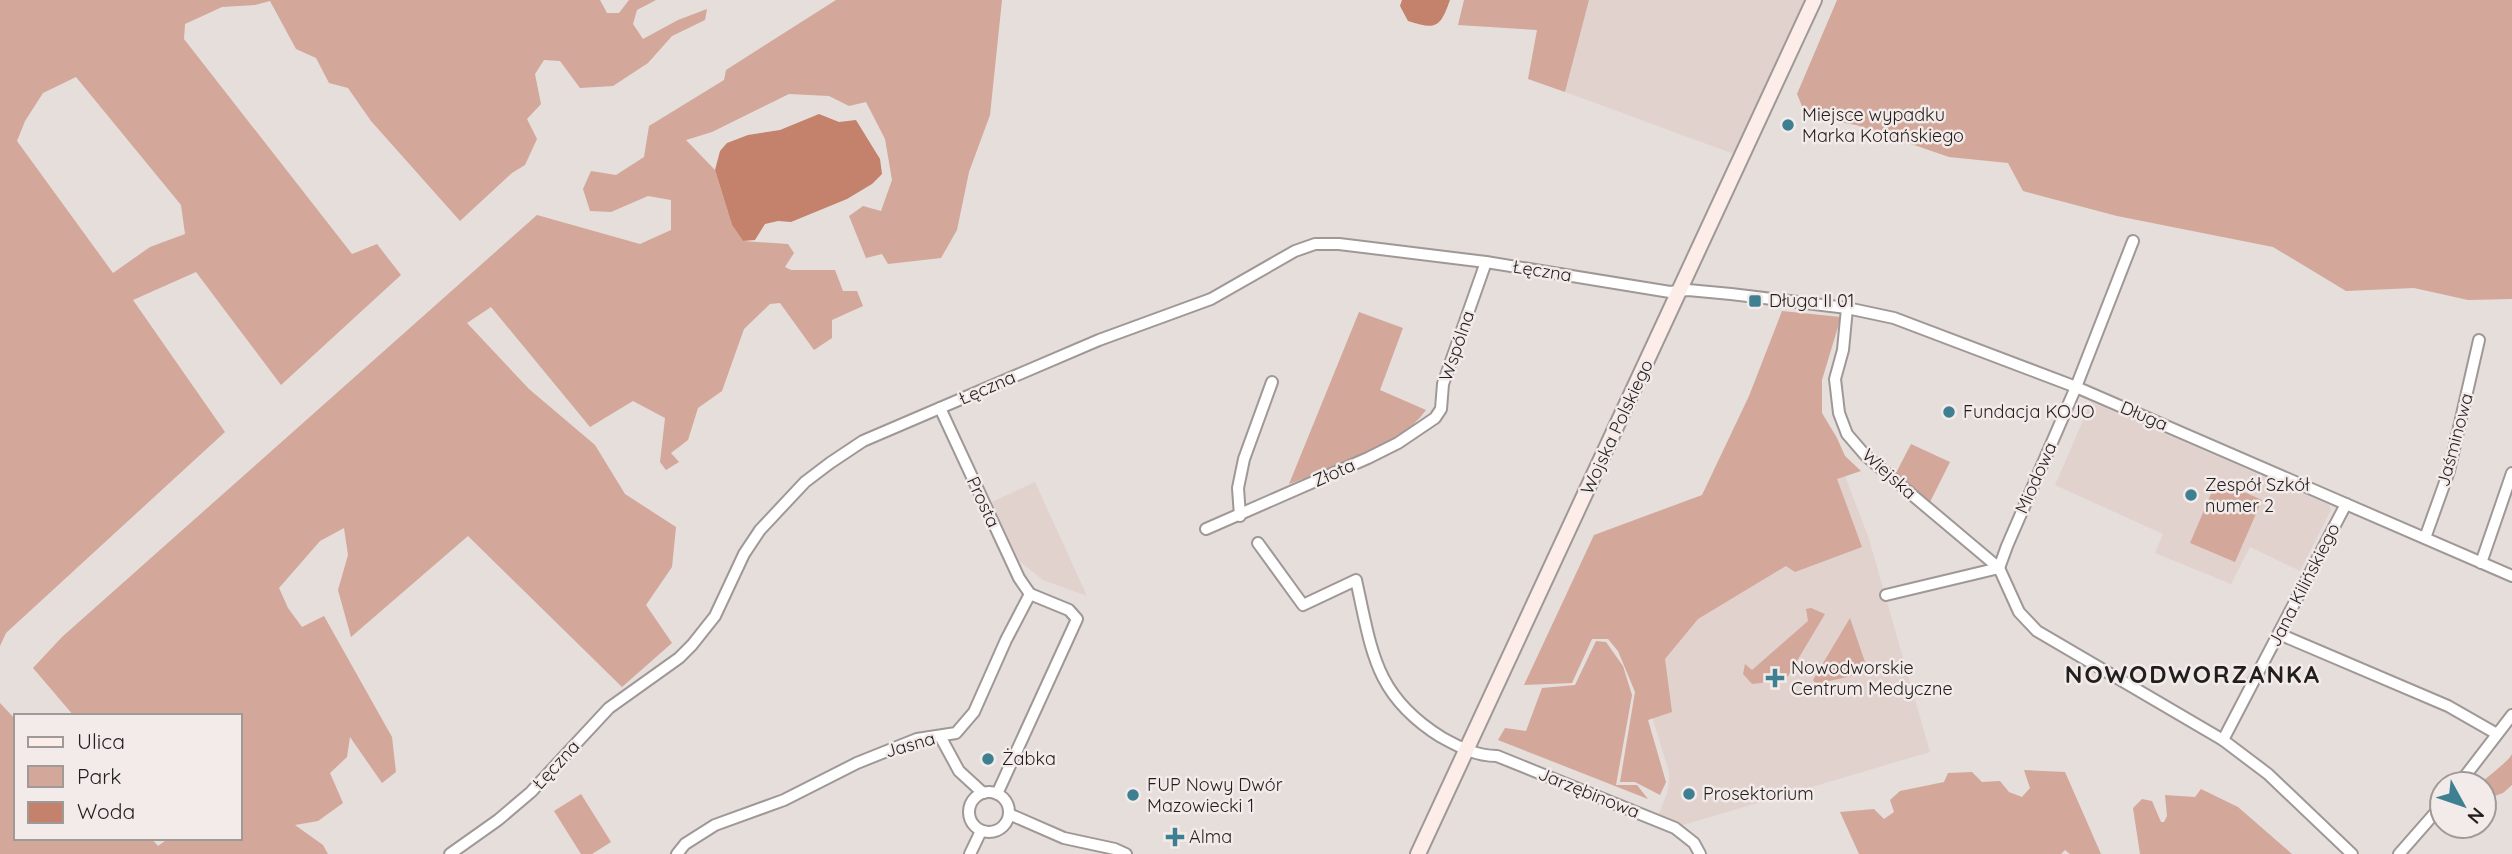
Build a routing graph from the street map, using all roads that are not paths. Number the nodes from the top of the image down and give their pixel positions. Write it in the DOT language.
graph roads {
  1 [pos="1814,0"];
  2 [pos="2133,241"];
  3 [pos="1486,262"];
  4 [pos="1679,290"];
  5 [pos="1847,308"];
  6 [pos="2479,340"];
  7 [pos="1272,382"];
  8 [pos="2076,387"];
  9 [pos="940,408"];
  10 [pos="1426,425"];
  11 [pos="2512,472"];
  12 [pos="2346,503"];
  13 [pos="1240,516"];
  14 [pos="1206,529"];
  15 [pos="2425,538"];
  16 [pos="1258,543"];
  17 [pos="2481,563"];
  18 [pos="1999,568"];
  19 [pos="2512,576"];
  20 [pos="1030,594"];
  21 [pos="1886,595"];
  22 [pos="2279,634"];
  23 [pos="2512,715"];
  24 [pos="2497,734"];
  25 [pos="940,736"];
  26 [pos="2223,740"];
  27 [pos="1467,750"];
  28 [pos="2470,770"];
  29 [pos="984,793"];
  30 [pos="997,794"];
  31 [pos="1009,814"];
  32 [pos="2428,821"];
  33 [pos="981,831"];
  34 [pos="450,854"];
  35 [pos="677,854"];
  36 [pos="970,854"];
  37 [pos="1126,854"];
  38 [pos="1418,854"];
  39 [pos="1700,854"];
  40 [pos="2352,854"];
  41 [pos="2399,854"];
  1 -- 4 [label="main road, Wojska Polskiego"];
  2 -- 8 [label="street, Miodowa"];
  3 -- 4 [label="street, Łęczna"];
  3 -- 9 [label="street, Łęczna"];
  3 -- 10 [label="street, Wspólna"];
  4 -- 5 [label="street, Długa"];
  4 -- 27 [label="main road, Wojska Polskiego"];
  5 -- 8 [label="street, Długa"];
  5 -- 18 [label="street, Wiejska"];
  6 -- 15 [label="street, Jaśminowa"];
  7 -- 13 [label="street"];
  8 -- 12 [label="street, Długa"];
  8 -- 18 [label="street, Miodowa"];
  9 -- 20 [label="street, Prosta"];
  9 -- 34 [label="street, Łęczna"];
  10 -- 13 [label="street, Złota"];
  11 -- 17 [label="street"];
  12 -- 15 [label="street, Długa"];
  12 -- 22 [label="street, Jana Kilińskiego"];
  13 -- 14 [label="street, Złota"];
  15 -- 17 [label="street, Długa"];
  16 -- 27 [label="street, Jarzębinowa"];
  17 -- 19 [label="street, Długa"];
  18 -- 21 [label="street"];
  18 -- 26 [label="street"];
  20 -- 25 [label="street, Jasna"];
  20 -- 30 [label="street"];
  22 -- 24 [label="street"];
  22 -- 26 [label="street, Jana Kilińskiego"];
  23 -- 24 [label="street"];
  24 -- 28 [label="street"];
  25 -- 29 [label="street"];
  25 -- 35 [label="street, Jasna"];
  26 -- 40 [label="street"];
  27 -- 38 [label="main road, Wojska Polskiego"];
  27 -- 39 [label="street, Jarzębinowa"];
  29 -- 30 [label="street"];
  29 -- 33 [label="street"];
  30 -- 31 [label="street"];
  31 -- 33 [label="street"];
  31 -- 37 [label="street"];
  32 -- 41 [label="street"];
  33 -- 36 [label="street"];
}
